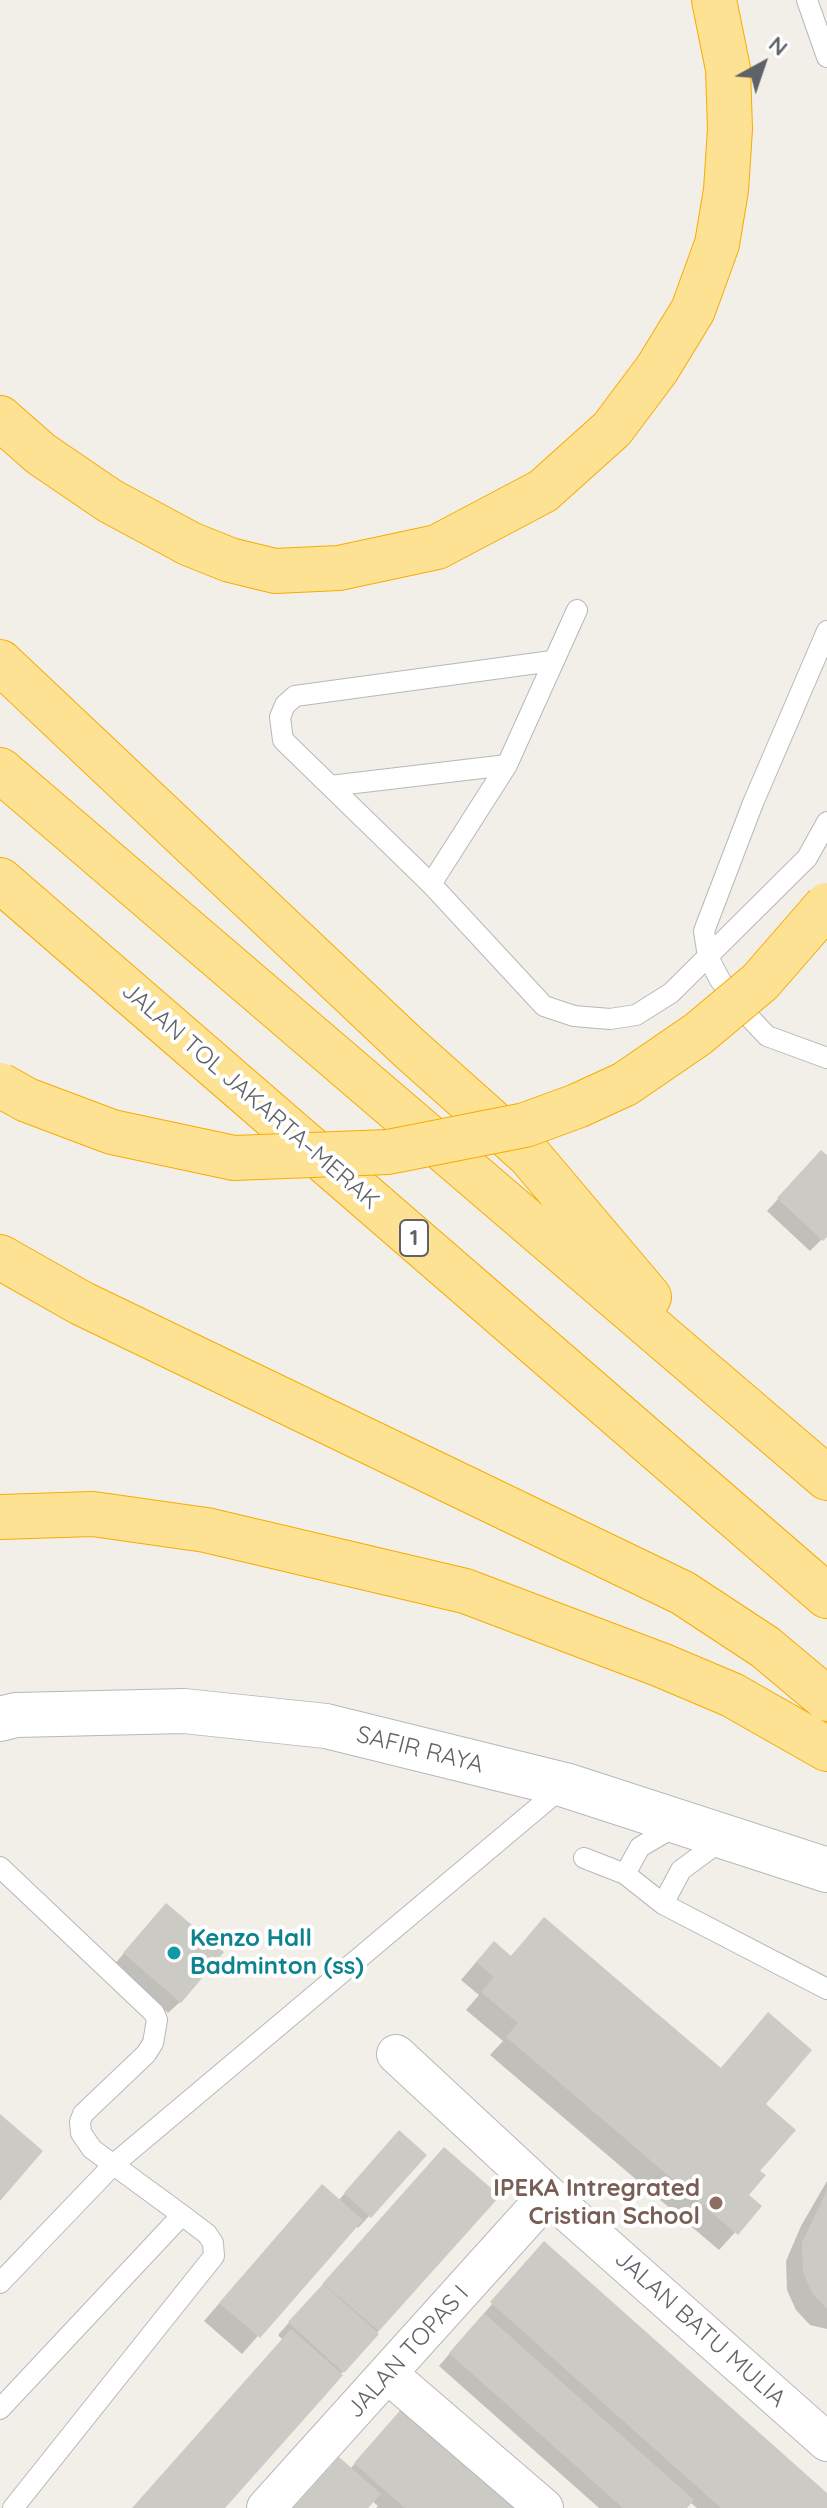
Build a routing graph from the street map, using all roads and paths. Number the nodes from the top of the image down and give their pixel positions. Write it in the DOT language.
graph roads {
  1 [pos="714,0"];
  2 [pos="807,0"];
  3 [pos="827,57"];
  4 [pos="0,418"];
  5 [pos="577,610"];
  6 [pos="827,631"];
  7 [pos="552,661"];
  8 [pos="0,662"];
  9 [pos="507,765"];
  10 [pos="0,770"];
  11 [pos="330,786"];
  12 [pos="827,822"];
  13 [pos="0,880"];
  14 [pos="431,884"];
  15 [pos="827,905"];
  16 [pos="708,957"];
  17 [pos="827,1058"];
  18 [pos="0,1085"];
  19 [pos="0,1257"];
  20 [pos="737,1400"];
  21 [pos="827,1478"];
  22 [pos="0,1517"];
  23 [pos="827,1596"];
  24 [pos="827,1699"];
  25 [pos="0,1719"];
  26 [pos="827,1749"];
  27 [pos="565,1785"];
  28 [pos="681,1822"];
  29 [pos="726,1837"];
  30 [pos="584,1858"];
  31 [pos="0,1867"];
  32 [pos="827,1870"];
  33 [pos="625,1874"];
  34 [pos="663,1904"];
  35 [pos="827,1989"];
  36 [pos="396,2054"];
  37 [pos="114,2164"];
  38 [pos="548,2195"];
  39 [pos="182,2215"];
  40 [pos="0,2283"];
  41 [pos="388,2374"];
  42 [pos="0,2409"];
  43 [pos="827,2442"];
  44 [pos="13,2508"];
  45 [pos="266,2508"];
  46 [pos="544,2508"];
  1 -- 4 [label="highway"];
  2 -- 3 [label="lane"];
  5 -- 7 [label="lane"];
  6 -- 16 [label="lane"];
  7 -- 9 [label="lane"];
  7 -- 11 [label="lane"];
  8 -- 20 [label="highway"];
  9 -- 11 [label="lane"];
  9 -- 14 [label="lane"];
  10 -- 20 [label="highway"];
  11 -- 14 [label="lane"];
  12 -- 16 [label="lane"];
  13 -- 23 [label="highway, JALAN TOL JAKARTA–MERAK / 1"];
  14 -- 16 [label="lane"];
  15 -- 18 [label="highway, bridge"];
  16 -- 17 [label="lane"];
  19 -- 24 [label="highway"];
  20 -- 21 [label="highway"];
  22 -- 26 [label="highway"];
  25 -- 27 [label="street, SAFIR RAYA"];
  27 -- 28 [label="street, SAFIR RAYA"];
  27 -- 37 [label="lane"];
  28 -- 29 [label="street, SAFIR RAYA"];
  28 -- 33 [label="lane"];
  29 -- 32 [label="street, SAFIR RAYA"];
  29 -- 34 [label="lane"];
  30 -- 33 [label="lane"];
  31 -- 37 [label="lane"];
  33 -- 34 [label="lane"];
  34 -- 35 [label="lane"];
  36 -- 38 [label="street, JALAN BATU MULIA"];
  37 -- 39 [label="lane"];
  37 -- 40 [label="lane"];
  38 -- 41 [label="street, JALAN TOPAS I"];
  38 -- 43 [label="street, JALAN BATU MULIA"];
  39 -- 42 [label="lane"];
  39 -- 44 [label="lane"];
  41 -- 45 [label="street, JALAN TOPAS I"];
  41 -- 46 [label="street"];
}
